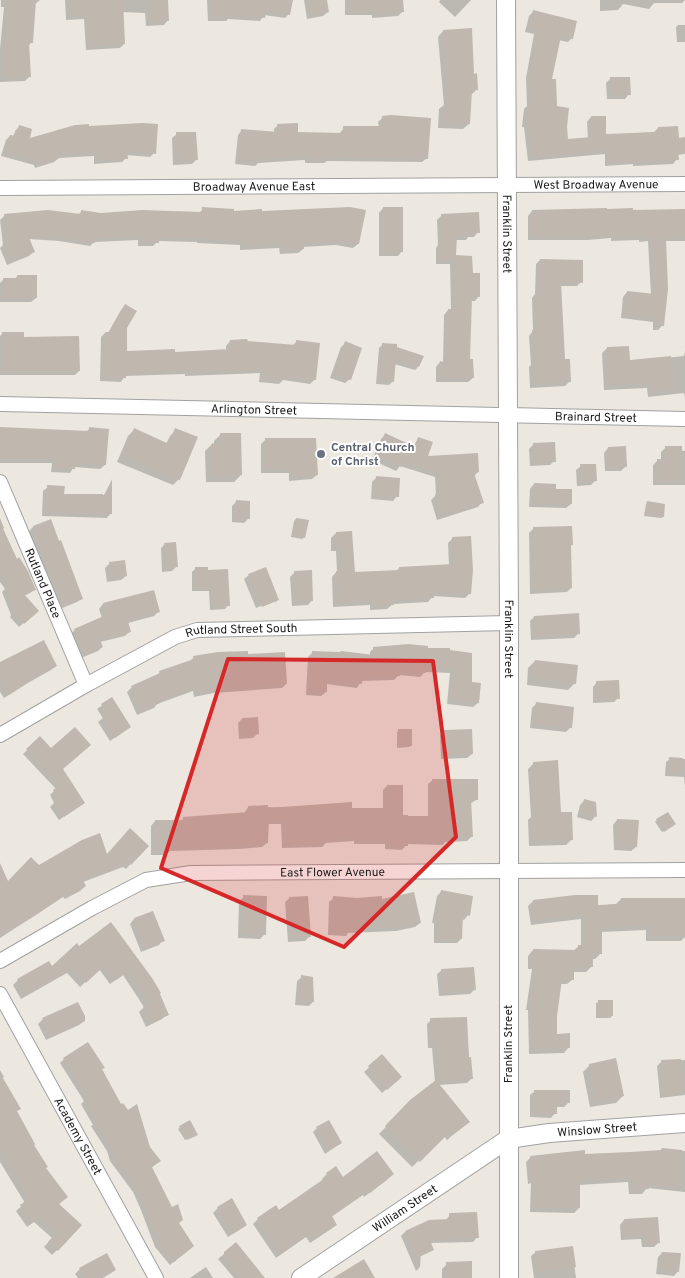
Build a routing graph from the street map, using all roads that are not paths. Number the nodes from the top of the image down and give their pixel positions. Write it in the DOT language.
graph roads {
  1 [pos="506,0"];
  2 [pos="685,184"];
  3 [pos="506,185"];
  4 [pos="0,188"];
  5 [pos="0,404"];
  6 [pos="507,416"];
  7 [pos="685,419"];
  8 [pos="0,482"];
  9 [pos="509,623"];
  10 [pos="86,685"];
  11 [pos="0,735"];
  12 [pos="509,870"];
  13 [pos="685,870"];
  14 [pos="0,961"];
  15 [pos="0,994"];
  16 [pos="685,1122"];
  17 [pos="508,1139"];
  18 [pos="156,1278"];
  19 [pos="301,1278"];
  20 [pos="509,1278"];
  1 -- 3 [label="street, Franklin Street"];
  2 -- 3 [label="street, West Broadway Avenue"];
  3 -- 4 [label="street, Broadway Avenue East"];
  3 -- 6 [label="street, Franklin Street"];
  5 -- 6 [label="street, Arlington Street"];
  6 -- 7 [label="street, Brainard Street"];
  6 -- 9 [label="street, Franklin Street"];
  8 -- 10 [label="street, Rutland Place"];
  9 -- 10 [label="street, Rutland Street South"];
  9 -- 12 [label="street, Franklin Street"];
  10 -- 11 [label="street, Rutland Street South"];
  12 -- 13 [label="street, East Flower Avenue"];
  12 -- 14 [label="street, East Flower Avenue"];
  12 -- 17 [label="street, Franklin Street"];
  15 -- 18 [label="street, Academy Street"];
  16 -- 17 [label="street, Winslow Street"];
  17 -- 19 [label="street, William Street"];
  17 -- 20 [label="street, Franklin Street"];
}
